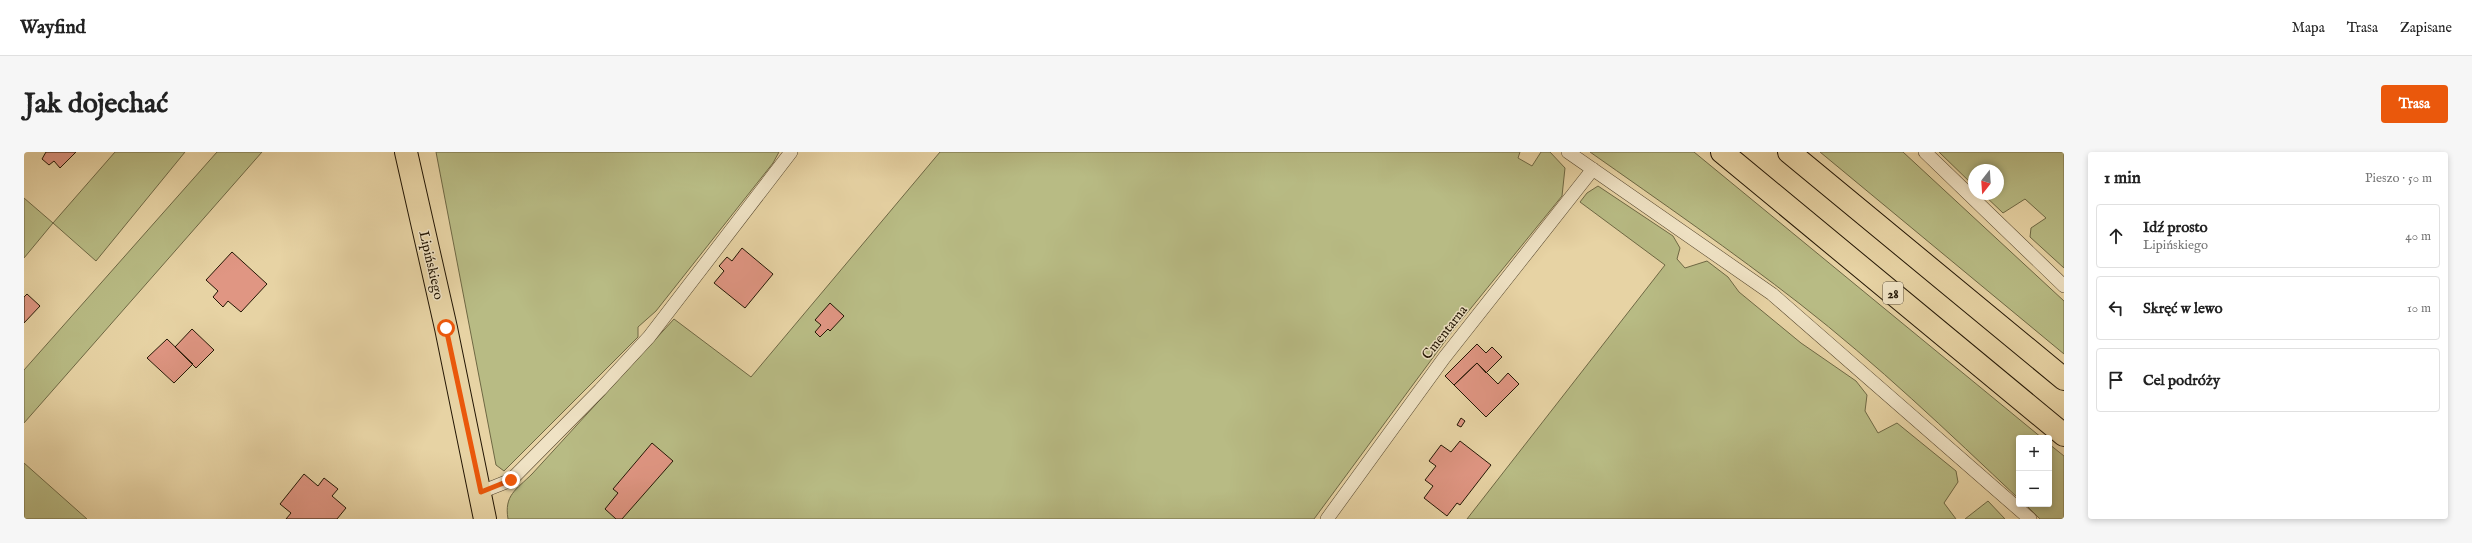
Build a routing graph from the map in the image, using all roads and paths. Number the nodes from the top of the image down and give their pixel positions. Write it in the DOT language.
graph roads {
  1 [pos="406,152"];
  2 [pos="792,152"];
  3 [pos="1568,152"];
  4 [pos="1722,152"];
  5 [pos="1789,152"];
  6 [pos="1925,152"];
  7 [pos="1593,169"];
  8 [pos="2064,286"];
  9 [pos="2064,379"];
  10 [pos="2064,435"];
  11 [pos="481,492"];
  12 [pos="485,519"];
  13 [pos="1327,519"];
  14 [pos="2030,519"];
  1 -- 11 [label="main road, Lipińskiego"];
  2 -- 11 [label="lane"];
  3 -- 7 [label="lane"];
  4 -- 10 [label="main road, 28"];
  5 -- 9 [label="main road"];
  6 -- 8 [label="lane"];
  7 -- 13 [label="lane, Cmentarna"];
  7 -- 14 [label="lane"];
  11 -- 12 [label="main road, Lipińskiego"];
}
